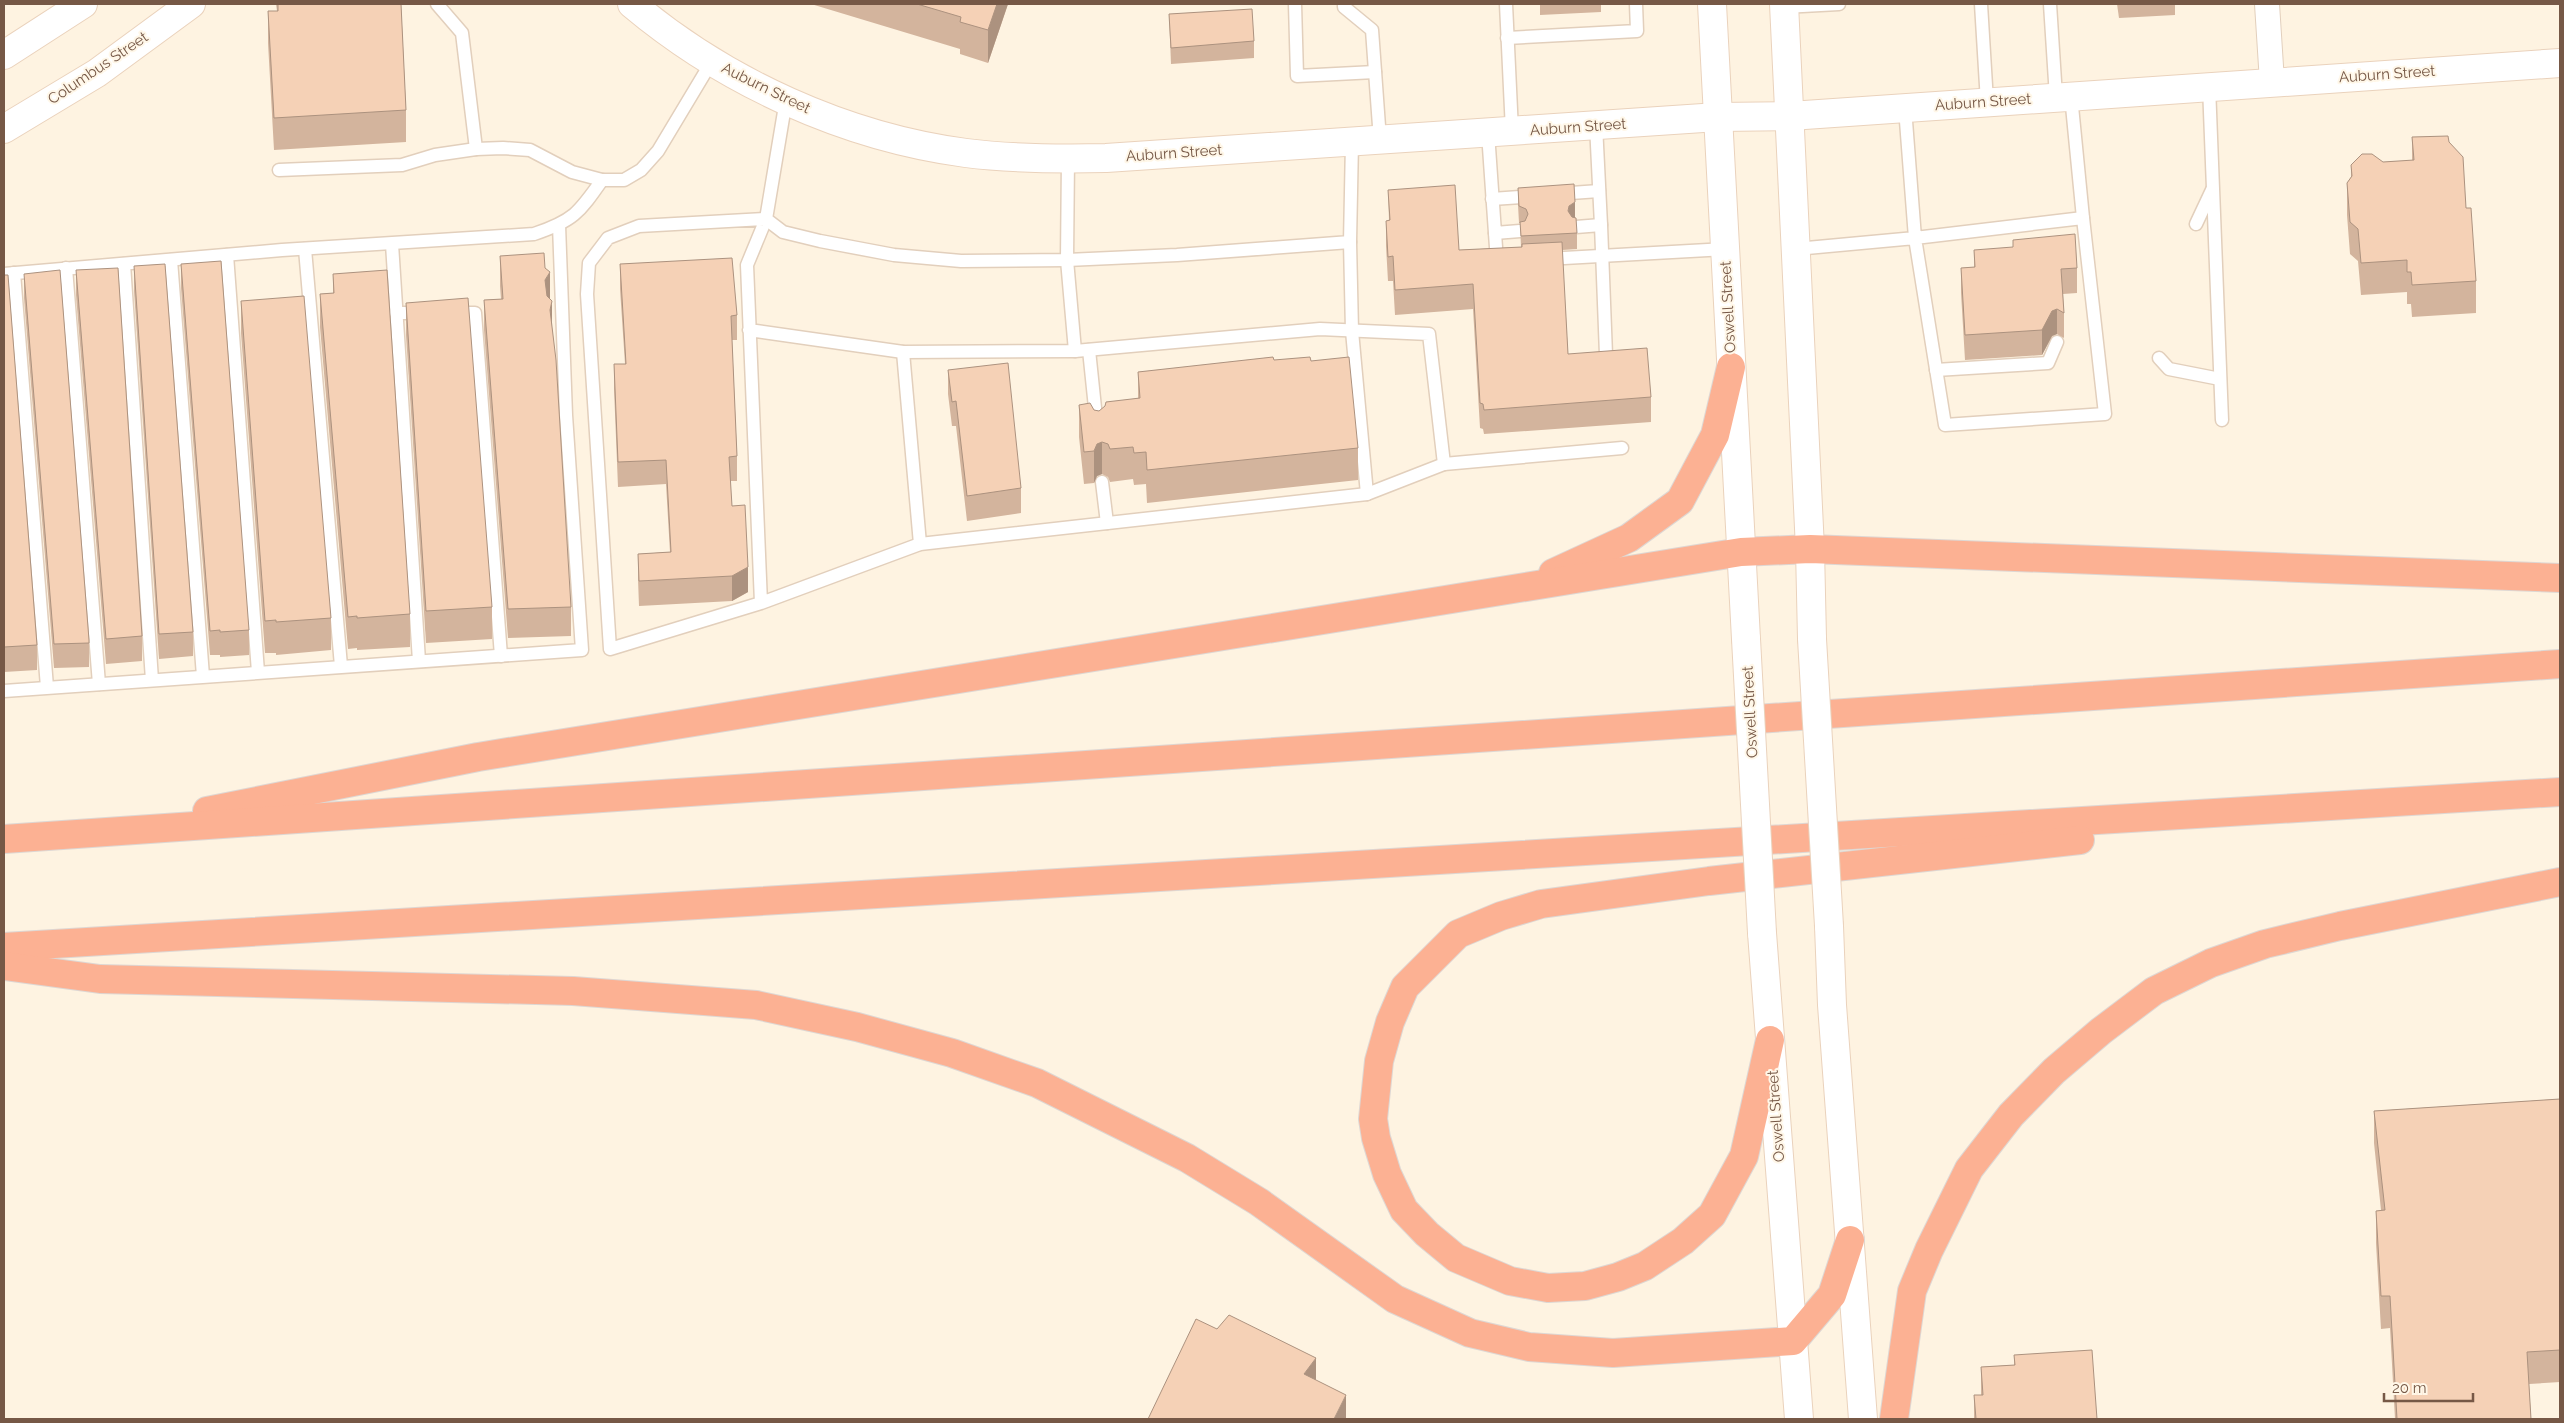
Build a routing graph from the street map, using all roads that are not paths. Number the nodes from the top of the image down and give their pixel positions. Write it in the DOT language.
graph roads {
  1 [pos="82,4"];
  2 [pos="191,4"];
  3 [pos="437,4"];
  4 [pos="632,4"];
  5 [pos="1295,4"];
  6 [pos="1506,4"];
  7 [pos="1636,4"];
  8 [pos="1712,4"];
  9 [pos="1819,4"];
  10 [pos="1839,4"];
  11 [pos="1982,4"];
  12 [pos="2050,4"];
  13 [pos="2267,4"];
  14 [pos="1344,5"];
  15 [pos="1784,6"];
  16 [pos="1506,38"];
  17 [pos="4,55"];
  18 [pos="712,62"];
  19 [pos="2560,63"];
  20 [pos="1375,72"];
  21 [pos="2272,82"];
  22 [pos="2208,86"];
  23 [pos="2064,96"];
  24 [pos="786,100"];
  25 [pos="1987,102"];
  26 [pos="1906,108"];
  27 [pos="1790,116"];
  28 [pos="1718,118"];
  29 [pos="1596,125"];
  30 [pos="4,129"];
  31 [pos="1500,132"];
  32 [pos="1380,140"];
  33 [pos="1352,142"];
  34 [pos="476,149"];
  35 [pos="1068,158"];
  36 [pos="279,170"];
  37 [pos="602,180"];
  38 [pos="2213,189"];
  39 [pos="1599,191"];
  40 [pos="1492,199"];
  41 [pos="766,218"];
  42 [pos="2083,218"];
  43 [pos="2050,222"];
  44 [pos="2196,224"];
  45 [pos="1601,225"];
  46 [pos="559,226"];
  47 [pos="1576,227"];
  48 [pos="1520,231"];
  49 [pos="1495,233"];
  50 [pos="2050,237"];
  51 [pos="1915,238"];
  52 [pos="1350,242"];
  53 [pos="392,244"];
  54 [pos="305,249"];
  55 [pos="1726,249"];
  56 [pos="1796,249"];
  57 [pos="227,255"];
  58 [pos="1602,255"];
  59 [pos="171,260"];
  60 [pos="1067,260"];
  61 [pos="1535,260"];
  62 [pos="1516,261"];
  63 [pos="124,264"];
  64 [pos="66,268"];
  65 [pos="9,274"];
  66 [pos="396,313"];
  67 [pos="749,330"];
  68 [pos="1352,330"];
  69 [pos="2057,342"];
  70 [pos="1089,350"];
  71 [pos="1074,351"];
  72 [pos="903,352"];
  73 [pos="1606,355"];
  74 [pos="2159,358"];
  75 [pos="1731,367"];
  76 [pos="1936,370"];
  77 [pos="2220,379"];
  78 [pos="2222,420"];
  79 [pos="1098,435"];
  80 [pos="1622,448"];
  81 [pos="1444,464"];
  82 [pos="1102,482"];
  83 [pos="1367,494"];
  84 [pos="1107,523"];
  85 [pos="920,544"];
  86 [pos="1810,549"];
  87 [pos="1741,552"];
  88 [pos="2560,578"];
  89 [pos="1522,587"];
  90 [pos="761,603"];
  91 [pos="501,656"];
  92 [pos="420,661"];
  93 [pos="2560,664"];
  94 [pos="341,666"];
  95 [pos="258,672"];
  96 [pos="203,676"];
  97 [pos="152,680"];
  98 [pos="99,684"];
  99 [pos="46,687"];
  100 [pos="4,691"];
  101 [pos="2560,792"];
  102 [pos="2430,802"];
  103 [pos="96,833"];
  104 [pos="4,838"];
  105 [pos="2560,882"];
  106 [pos="4,947"];
  107 [pos="4,966"];
  108 [pos="1770,1040"];
  109 [pos="1850,1240"];
  110 [pos="1793,1341"];
  111 [pos="1799,1419"];
  112 [pos="1863,1419"];
  113 [pos="1894,1419"];
  1 -- 17 [label="main road"];
  2 -- 30 [label="main road, Columbus Street"];
  3 -- 34 [label="lane"];
  4 -- 18 [label="main road, Auburn Street"];
  5 -- 20 [label="lane"];
  6 -- 16 [label="lane"];
  7 -- 16 [label="lane"];
  8 -- 28 [label="main road, Oswell Street"];
  9 -- 10 [label="lane"];
  9 -- 15 [label="lane"];
  11 -- 25 [label="lane"];
  12 -- 23 [label="lane"];
  13 -- 21 [label="street"];
  14 -- 20 [label="lane"];
  15 -- 27 [label="main road"];
  16 -- 31 [label="lane"];
  18 -- 24 [label="main road, Auburn Street"];
  18 -- 37 [label="lane"];
  19 -- 21 [label="main road, Auburn Street"];
  20 -- 32 [label="lane"];
  21 -- 22 [label="main road, Auburn Street"];
  22 -- 23 [label="main road, Auburn Street"];
  22 -- 38 [label="lane"];
  23 -- 25 [label="main road, Auburn Street"];
  23 -- 42 [label="lane"];
  24 -- 35 [label="main road, Auburn Street"];
  24 -- 41 [label="lane"];
  25 -- 26 [label="main road, Auburn Street"];
  26 -- 27 [label="main road, Auburn Street"];
  26 -- 51 [label="lane"];
  27 -- 28 [label="main road, Auburn Street"];
  27 -- 56 [label="main road"];
  28 -- 29 [label="main road, Auburn Street"];
  28 -- 55 [label="main road, Oswell Street"];
  29 -- 31 [label="main road, Auburn Street"];
  29 -- 39 [label="lane"];
  31 -- 32 [label="main road, Auburn Street"];
  31 -- 40 [label="lane"];
  32 -- 33 [label="main road, Auburn Street"];
  33 -- 35 [label="main road, Auburn Street"];
  33 -- 52 [label="lane"];
  34 -- 36 [label="lane"];
  34 -- 37 [label="lane"];
  35 -- 60 [label="lane"];
  37 -- 46 [label="lane"];
  38 -- 44 [label="lane"];
  38 -- 77 [label="lane"];
  39 -- 40 [label="lane"];
  39 -- 45 [label="lane"];
  40 -- 49 [label="lane"];
  41 -- 60 [label="lane"];
  41 -- 67 [label="lane"];
  41 -- 90 [label="lane"];
  42 -- 43 [label="lane"];
  42 -- 76 [label="lane"];
  43 -- 50 [label="lane"];
  43 -- 51 [label="lane"];
  45 -- 47 [label="lane"];
  45 -- 58 [label="lane"];
  46 -- 53 [label="lane"];
  46 -- 91 [label="lane"];
  48 -- 49 [label="lane"];
  49 -- 62 [label="lane"];
  51 -- 56 [label="lane"];
  51 -- 76 [label="lane"];
  52 -- 60 [label="lane"];
  52 -- 68 [label="lane"];
  53 -- 54 [label="lane"];
  53 -- 66 [label="lane"];
  54 -- 57 [label="lane"];
  54 -- 94 [label="lane"];
  55 -- 58 [label="lane"];
  55 -- 75 [label="main road, Oswell Street"];
  56 -- 86 [label="main road"];
  57 -- 59 [label="lane"];
  57 -- 95 [label="lane"];
  58 -- 61 [label="lane"];
  58 -- 73 [label="lane"];
  59 -- 63 [label="lane"];
  59 -- 96 [label="lane"];
  60 -- 71 [label="lane"];
  63 -- 64 [label="lane"];
  63 -- 97 [label="lane"];
  64 -- 65 [label="lane"];
  64 -- 98 [label="lane"];
  65 -- 99 [label="lane"];
  66 -- 91 [label="lane"];
  66 -- 92 [label="lane"];
  67 -- 72 [label="lane"];
  67 -- 90 [label="lane"];
  68 -- 70 [label="lane"];
  68 -- 81 [label="lane"];
  68 -- 83 [label="lane"];
  69 -- 76 [label="lane"];
  70 -- 71 [label="lane"];
  70 -- 79 [label="lane"];
  71 -- 72 [label="lane"];
  72 -- 85 [label="lane"];
  74 -- 77 [label="lane"];
  75 -- 87 [label="main road, Oswell Street"];
  75 -- 89 [label="highway"];
  77 -- 78 [label="lane"];
  80 -- 81 [label="lane"];
  81 -- 83 [label="lane"];
  82 -- 84 [label="lane"];
  83 -- 84 [label="lane"];
  84 -- 85 [label="lane"];
  85 -- 90 [label="lane"];
  86 -- 87 [label="highway"];
  86 -- 88 [label="highway"];
  86 -- 109 [label="main road, bridge"];
  87 -- 89 [label="highway"];
  87 -- 108 [label="main road, Oswell Street, bridge"];
  89 -- 103 [label="highway"];
  91 -- 92 [label="lane"];
  92 -- 94 [label="lane"];
  93 -- 103 [label="highway"];
  94 -- 95 [label="lane"];
  95 -- 96 [label="lane"];
  96 -- 97 [label="lane"];
  97 -- 98 [label="lane"];
  98 -- 99 [label="lane"];
  99 -- 100 [label="lane"];
  101 -- 102 [label="highway"];
  102 -- 106 [label="highway"];
  102 -- 108 [label="highway"];
  103 -- 104 [label="highway"];
  105 -- 113 [label="highway"];
  107 -- 110 [label="highway"];
  108 -- 110 [label="main road, Oswell Street"];
  109 -- 110 [label="highway"];
  109 -- 112 [label="main road"];
  110 -- 111 [label="main road, Oswell Street"];
}
